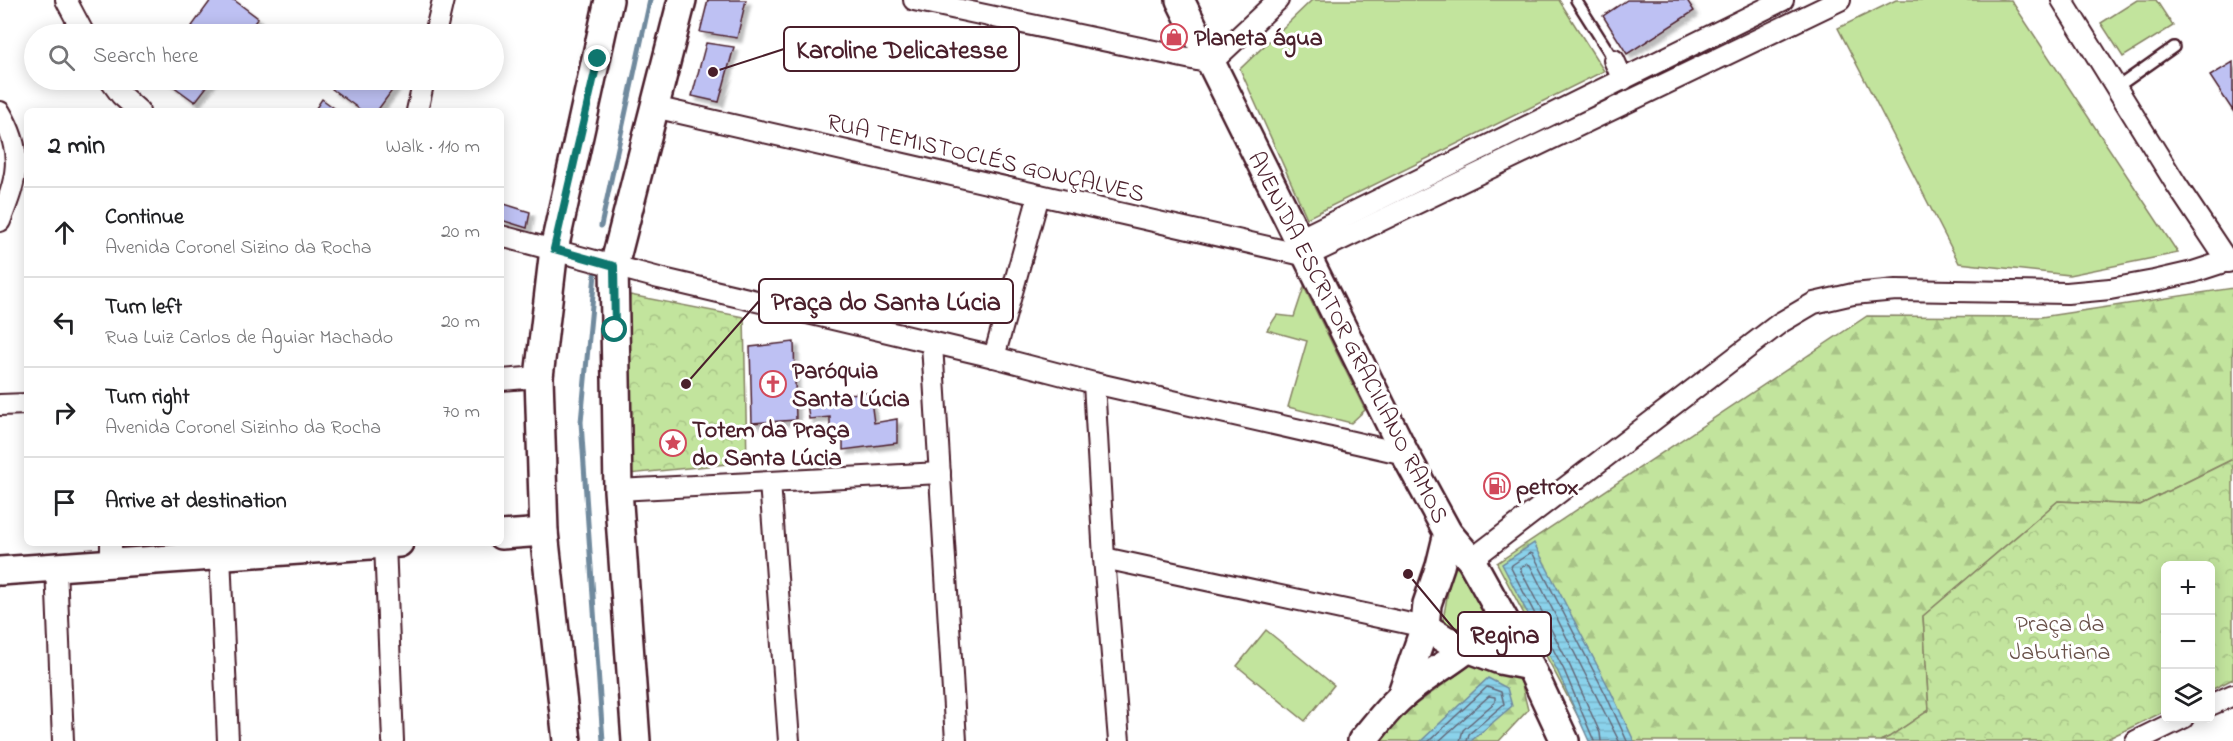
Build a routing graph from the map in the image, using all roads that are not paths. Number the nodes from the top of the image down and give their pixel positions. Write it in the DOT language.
graph roads {
  1 [pos="66,0"];
  2 [pos="443,0"];
  3 [pos="609,0"];
  4 [pos="682,0"];
  5 [pos="914,0"];
  6 [pos="1180,0"];
  7 [pos="1278,0"];
  8 [pos="1576,0"];
  9 [pos="1783,0"];
  10 [pos="1840,0"];
  11 [pos="2062,0"];
  12 [pos="79,24"];
  13 [pos="437,24"];
  14 [pos="2174,47"];
  15 [pos="1614,60"];
  16 [pos="1211,63"];
  17 [pos="1623,80"];
  18 [pos="2116,88"];
  19 [pos="117,90"];
  20 [pos="422,90"];
  21 [pos="654,107"];
  22 [pos="136,108"];
  23 [pos="418,108"];
  24 [pos="0,112"];
  25 [pos="6,186"];
  26 [pos="1039,195"];
  27 [pos="0,221"];
  28 [pos="504,237"];
  29 [pos="1303,248"];
  30 [pos="554,249"];
  31 [pos="2230,261"];
  32 [pos="614,266"];
  33 [pos="932,344"];
  34 [pos="994,357"];
  35 [pos="538,377"];
  36 [pos="504,380"];
  37 [pos="1094,384"];
  38 [pos="24,404"];
  39 [pos="0,405"];
  40 [pos="1405,454"];
  41 [pos="940,473"];
  42 [pos="770,482"];
  43 [pos="618,490"];
  44 [pos="544,532"];
  45 [pos="1448,533"];
  46 [pos="504,535"];
  47 [pos="358,546"];
  48 [pos="392,546"];
  49 [pos="111,553"];
  50 [pos="220,554"];
  51 [pos="1104,558"];
  52 [pos="1471,560"];
  53 [pos="1440,566"];
  54 [pos="56,567"];
  55 [pos="0,571"];
  56 [pos="1500,613"];
  57 [pos="1425,627"];
  58 [pos="1469,647"];
  59 [pos="1530,666"];
  60 [pos="2233,695"];
  61 [pos="1401,696"];
  62 [pos="2215,703"];
  63 [pos="2173,723"];
  64 [pos="63,741"];
  65 [pos="228,741"];
  66 [pos="393,741"];
  67 [pos="567,741"];
  68 [pos="636,741"];
  69 [pos="789,741"];
  70 [pos="956,741"];
  71 [pos="1119,741"];
  72 [pos="1362,741"];
  73 [pos="1565,741"];
  74 [pos="2136,741"];
  1 -- 12 [label="street"];
  2 -- 13 [label="street"];
  3 -- 30 [label="street"];
  4 -- 21 [label="street"];
  5 -- 16 [label="street"];
  6 -- 16 [label="street, AVENIDA ESCRITOR GRACILIANO RAMOS"];
  7 -- 16 [label="street"];
  8 -- 15 [label="lane"];
  9 -- 17 [label="street"];
  10 -- 29 [label="street"];
  11 -- 18 [label="street"];
  14 -- 18 [label="lane"];
  15 -- 17 [label="street"];
  16 -- 29 [label="street, AVENIDA ESCRITOR GRACILIANO RAMOS"];
  17 -- 29 [label="street"];
  18 -- 31 [label="street"];
  19 -- 22 [label="street"];
  20 -- 23 [label="street"];
  21 -- 26 [label="street, RUA TEMISTOCLÉS GONÇALVES"];
  21 -- 32 [label="street"];
  24 -- 25 [label="street"];
  25 -- 27 [label="street"];
  26 -- 29 [label="street, RUA TEMISTOCLÉS GONÇALVES"];
  26 -- 34 [label="street"];
  28 -- 30 [label="street"];
  29 -- 40 [label="street, AVENIDA ESCRITOR GRACILIANO RAMOS"];
  30 -- 32 [label="street"];
  30 -- 35 [label="street"];
  31 -- 52 [label="street"];
  32 -- 33 [label="street"];
  32 -- 43 [label="street"];
  33 -- 34 [label="street"];
  33 -- 41 [label="street"];
  34 -- 37 [label="street"];
  35 -- 36 [label="street"];
  35 -- 44 [label="street"];
  37 -- 40 [label="street"];
  37 -- 51 [label="street"];
  38 -- 39 [label="street"];
  40 -- 45 [label="street, AVENIDA ESCRITOR GRACILIANO RAMOS"];
  41 -- 42 [label="street"];
  41 -- 70 [label="street"];
  42 -- 43 [label="street"];
  42 -- 69 [label="street"];
  43 -- 68 [label="street"];
  44 -- 46 [label="street"];
  44 -- 67 [label="street"];
  45 -- 52 [label="street, AVENIDA ESCRITOR GRACILIANO RAMOS"];
  45 -- 53 [label="street"];
  47 -- 50 [label="street"];
  48 -- 66 [label="street"];
  49 -- 50 [label="street"];
  49 -- 54 [label="street"];
  50 -- 65 [label="street"];
  51 -- 57 [label="street"];
  51 -- 71 [label="street"];
  52 -- 53 [label="street"];
  52 -- 56 [label="street, AVENIDA ESCRITOR GRACILIANO RAMOS"];
  53 -- 57 [label="street"];
  54 -- 55 [label="street"];
  54 -- 64 [label="street"];
  56 -- 58 [label="street"];
  56 -- 59 [label="street, AVENIDA ESCRITOR GRACILIANO RAMOS"];
  57 -- 58 [label="street"];
  57 -- 61 [label="street"];
  58 -- 59 [label="street"];
  58 -- 61 [label="street"];
  59 -- 73 [label="street, AVENIDA ESCRITOR GRACILIANO RAMOS"];
  60 -- 62 [label="street"];
  61 -- 72 [label="street"];
  63 -- 74 [label="street"];
}
